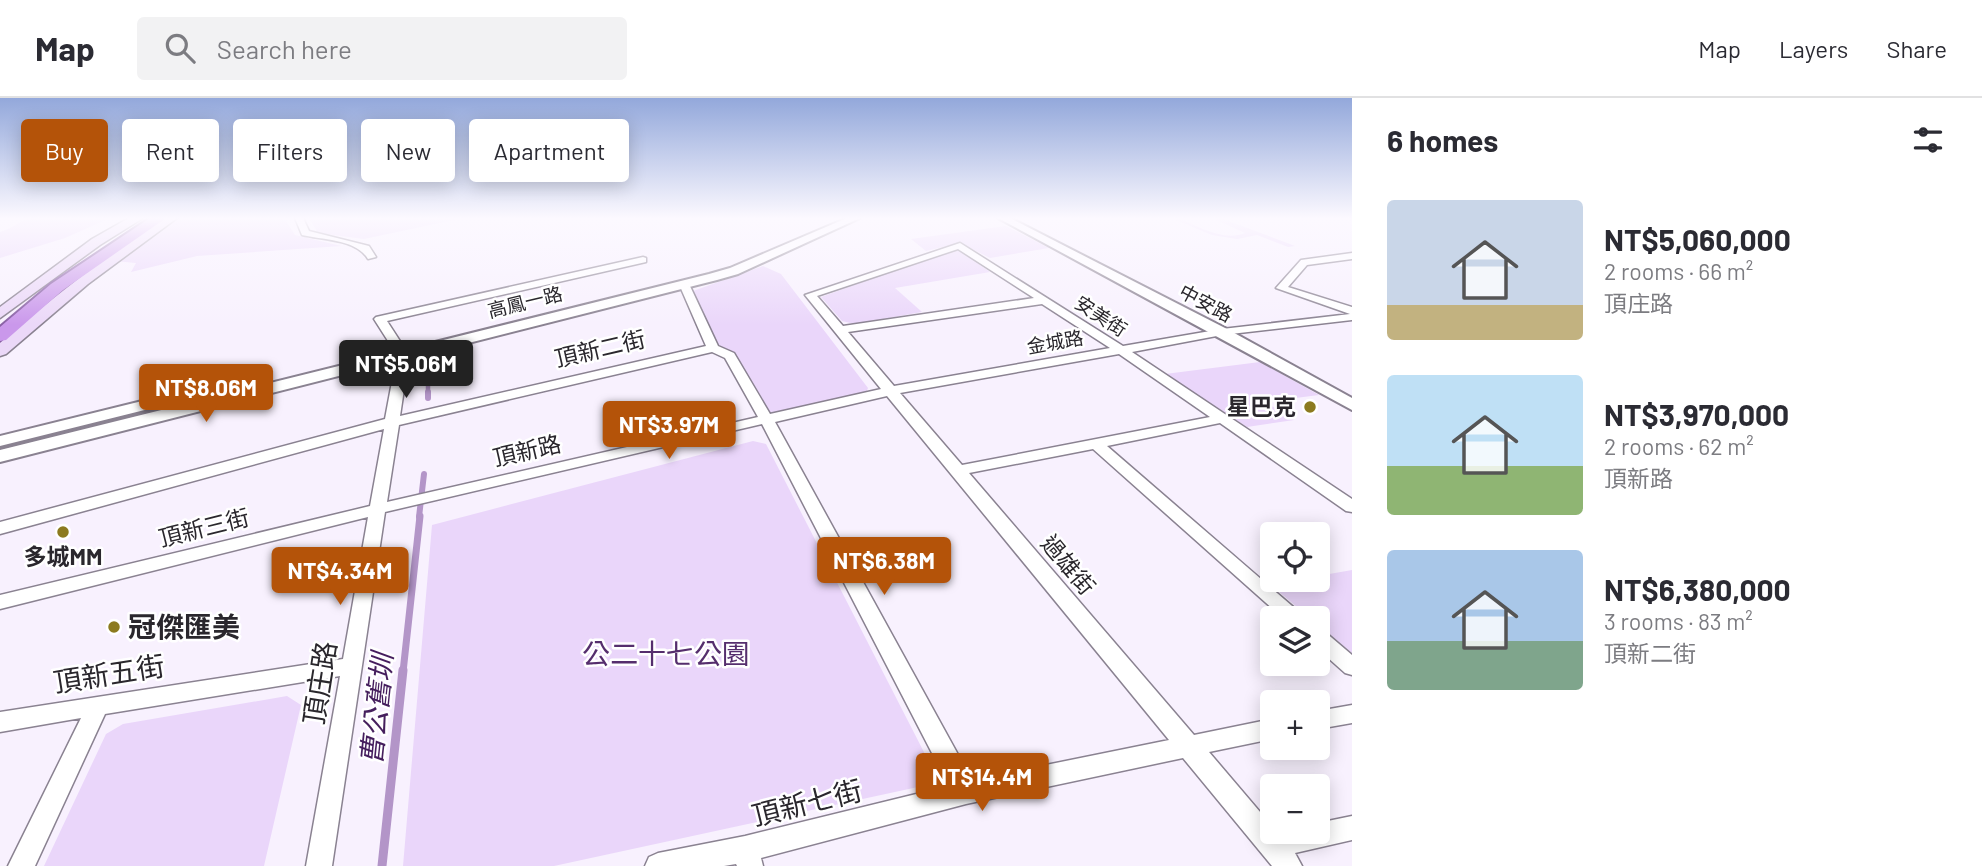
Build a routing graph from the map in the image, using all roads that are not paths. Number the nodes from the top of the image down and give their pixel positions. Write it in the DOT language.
graph roads {
  1 [pos="80,254"];
  2 [pos="90,254"];
  3 [pos="106,254"];
  4 [pos="120,254"];
  5 [pos="369,254"];
  6 [pos="745,254"];
  7 [pos="773,254"];
  8 [pos="932,254"];
  9 [pos="972,254"];
  10 [pos="1072,254"];
  11 [pos="1088,254"];
  12 [pos="1352,256"];
  13 [pos="371,257"];
  14 [pos="643,260"];
  15 [pos="684,284"];
  16 [pos="810,296"];
  17 [pos="1044,300"];
  18 [pos="1352,311"];
  19 [pos="0,314"];
  20 [pos="1352,317"];
  21 [pos="1333,319"];
  22 [pos="0,320"];
  23 [pos="1352,327"];
  24 [pos="841,330"];
  25 [pos="1238,330"];
  26 [pos="1222,332"];
  27 [pos="0,336"];
  28 [pos="713,348"];
  29 [pos="401,350"];
  30 [pos="1121,350"];
  31 [pos="0,351"];
  32 [pos="890,391"];
  33 [pos="1352,391"];
  34 [pos="1352,405"];
  35 [pos="1221,419"];
  36 [pos="768,420"];
  37 [pos="392,422"];
  38 [pos="0,441"];
  39 [pos="1096,444"];
  40 [pos="0,456"];
  41 [pos="956,471"];
  42 [pos="420,499"];
  43 [pos="1352,507"];
  44 [pos="377,509"];
  45 [pos="0,528"];
  46 [pos="0,602"];
  47 [pos="1282,606"];
  48 [pos="1330,648"];
  49 [pos="351,666"];
  50 [pos="1352,667"];
  51 [pos="98,706"];
  52 [pos="1352,714"];
  53 [pos="1330,718"];
  54 [pos="0,722"];
  55 [pos="1260,731"];
  56 [pos="1188,746"];
  57 [pos="966,793"];
  58 [pos="1352,828"];
  59 [pos="1272,845"];
  60 [pos="748,858"];
  61 [pos="21,866"];
  62 [pos="319,866"];
  63 [pos="658,866"];
  64 [pos="1289,866"];
  1 -- 19 [label="main road"];
  2 -- 22 [label="highway"];
  3 -- 27 [label="highway"];
  4 -- 31 [label="main road"];
  5 -- 13 [label="street"];
  6 -- 29 [label="street, 高鳳一路"];
  7 -- 15 [label="street, 高鳳一路"];
  8 -- 16 [label="street, 安美街"];
  9 -- 17 [label="street, 安美街"];
  10 -- 26 [label="street, 中安路"];
  11 -- 25 [label="street, 中安路"];
  12 -- 18 [label="street"];
  14 -- 29 [label="street"];
  15 -- 28 [label="street"];
  15 -- 29 [label="street, 高鳳一路"];
  16 -- 24 [label="street, 過雄街"];
  17 -- 24 [label="street"];
  17 -- 30 [label="street, 安美街"];
  20 -- 21 [label="street, 金城路"];
  21 -- 23 [label="street"];
  21 -- 25 [label="street, 金城路"];
  24 -- 32 [label="street, 過雄街"];
  25 -- 26 [label="street, 金城路"];
  25 -- 33 [label="street, 中安路"];
  26 -- 30 [label="street, 金城路"];
  26 -- 34 [label="street, 中安路"];
  28 -- 36 [label="street"];
  28 -- 37 [label="street, 頂新二街"];
  29 -- 37 [label="street, 頂庄路"];
  29 -- 38 [label="street, 高鳳一路"];
  29 -- 40 [label="street, 高鳳一路"];
  30 -- 32 [label="street, 金城路"];
  30 -- 35 [label="street, 安美街"];
  32 -- 36 [label="street, 頂新路"];
  32 -- 41 [label="street, 過雄街"];
  35 -- 39 [label="street"];
  35 -- 43 [label="street, 安美街"];
  36 -- 42 [label="street, 頂新路"];
  36 -- 57 [label="street"];
  37 -- 44 [label="street, 頂庄路"];
  37 -- 45 [label="street, 頂新二街"];
  39 -- 41 [label="street"];
  39 -- 47 [label="street"];
  41 -- 56 [label="street, 過雄街"];
  42 -- 44 [label="street, 頂新三街"];
  44 -- 46 [label="street, 頂新三街"];
  44 -- 49 [label="street, 頂庄路"];
  48 -- 50 [label="street"];
  49 -- 51 [label="street, 頂新五街"];
  49 -- 62 [label="street, 頂庄路"];
  51 -- 54 [label="street, 頂新五街"];
  51 -- 61 [label="street"];
  52 -- 53 [label="street"];
  55 -- 56 [label="street, 頂新七街"];
  56 -- 57 [label="street, 頂新七街"];
  56 -- 59 [label="street, 過雄街"];
  57 -- 60 [label="street, 頂新七街"];
  58 -- 59 [label="street"];
  59 -- 64 [label="street, 過雄街"];
  60 -- 63 [label="street, 頂新七街"];
}
